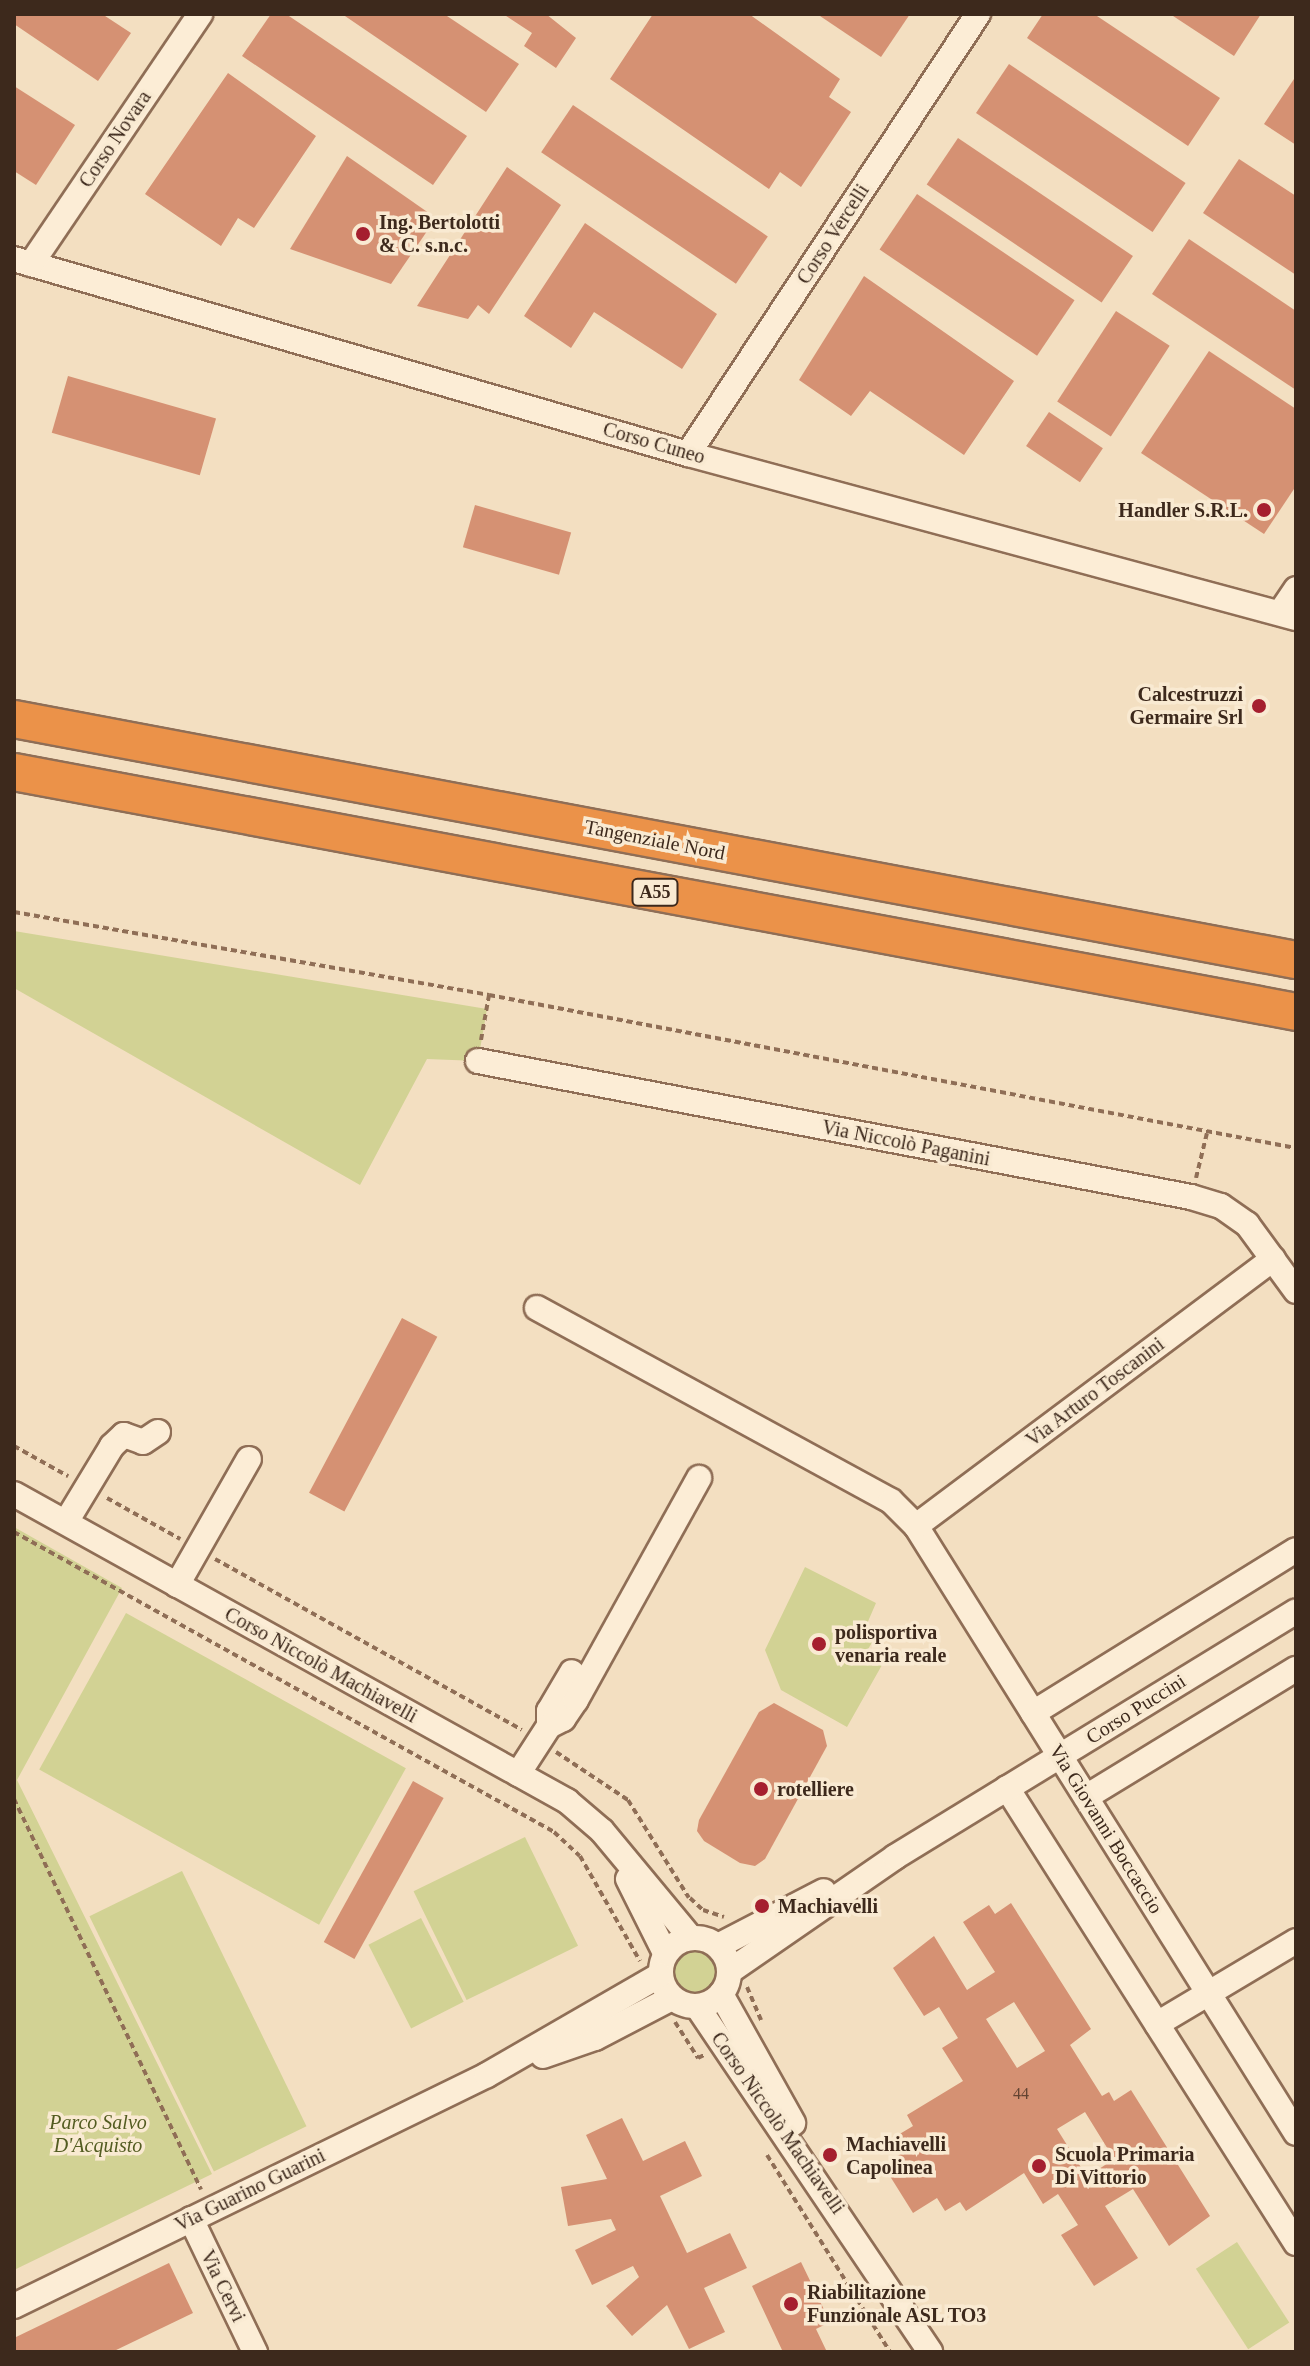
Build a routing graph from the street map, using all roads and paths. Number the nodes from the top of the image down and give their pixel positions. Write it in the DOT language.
graph roads {
  1 [pos="200,14"];
  2 [pos="978,14"];
  3 [pos="22,261"];
  4 [pos="688,454"];
  5 [pos="1296,589"];
  6 [pos="1288,616"];
  7 [pos="14,719"];
  8 [pos="14,772"];
  9 [pos="14,793"];
  10 [pos="291,823"];
  11 [pos="14,912"];
  12 [pos="1296,960"];
  13 [pos="489,995"];
  14 [pos="1296,1012"];
  15 [pos="478,1061"];
  16 [pos="1207,1133"];
  17 [pos="1296,1148"];
  18 [pos="1191,1197"];
  19 [pos="1273,1259"];
  20 [pos="1296,1291"];
  21 [pos="537,1308"];
  22 [pos="158,1432"];
  23 [pos="14,1446"];
  24 [pos="249,1459"];
  25 [pos="699,1478"];
  26 [pos="87,1487"];
  27 [pos="14,1494"];
  28 [pos="66,1522"];
  29 [pos="916,1526"];
  30 [pos="14,1532"];
  31 [pos="199,1549"];
  32 [pos="1296,1550"];
  33 [pos="177,1585"];
  34 [pos="1296,1611"];
  35 [pos="1296,1669"];
  36 [pos="572,1672"];
  37 [pos="1033,1713"];
  38 [pos="544,1733"];
  39 [pos="1060,1756"];
  40 [pos="518,1774"];
  41 [pos="1007,1788"];
  42 [pos="1086,1797"];
  43 [pos="14,1799"];
  44 [pos="895,1857"];
  45 [pos="657,1918"];
  46 [pos="690,1937"];
  47 [pos="1296,1941"];
  48 [pos="718,1946"];
  49 [pos="662,1964"];
  50 [pos="730,1971"];
  51 [pos="1208,1992"];
  52 [pos="721,1994"];
  53 [pos="672,1998"];
  54 [pos="697,2006"];
  55 [pos="1157,2024"];
  56 [pos="705,2054"];
  57 [pos="714,2067"];
  58 [pos="487,2075"];
  59 [pos="1296,2133"];
  60 [pos="764,2149"];
  61 [pos="200,2214"];
  62 [pos="859,2240"];
  63 [pos="1296,2243"];
  64 [pos="14,2306"];
  65 [pos="255,2352"];
  66 [pos="890,2352"];
  67 [pos="930,2352"];
  1 -- 3 [label="street, Corso Novara"];
  2 -- 4 [label="street, Corso Vercelli"];
  3 -- 4 [label="street, Corso Cuneo"];
  4 -- 6 [label="street, Corso Cuneo"];
  5 -- 6 [label="street"];
  7 -- 12 [label="highway, Tangenziale Nord"];
  8 -- 10 [label="highway, A55"];
  9 -- 10 [label="highway"];
  10 -- 14 [label="highway, A55"];
  11 -- 13 [label="path"];
  13 -- 15 [label="path"];
  13 -- 16 [label="path"];
  15 -- 18 [label="street, Via Niccolò Paganini"];
  16 -- 17 [label="path"];
  16 -- 18 [label="path"];
  18 -- 19 [label="street, Via Niccolò Paganini"];
  19 -- 20 [label="street, Via Niccolò Paganini"];
  19 -- 29 [label="street, Via Arturo Toscanini"];
  21 -- 29 [label="street, Via Giovanni Boccaccio"];
  22 -- 26 [label="street"];
  23 -- 26 [label="path"];
  24 -- 31 [label="street"];
  25 -- 38 [label="street"];
  26 -- 28 [label="street"];
  26 -- 31 [label="path"];
  27 -- 28 [label="street, Corso Niccolò Machiavelli"];
  28 -- 33 [label="street, Corso Niccolò Machiavelli"];
  29 -- 37 [label="street, Via Giovanni Boccaccio"];
  30 -- 45 [label="path"];
  31 -- 33 [label="street"];
  31 -- 38 [label="path"];
  32 -- 37 [label="street"];
  33 -- 40 [label="street, Corso Niccolò Machiavelli"];
  34 -- 39 [label="street, Corso Puccini"];
  35 -- 42 [label="street"];
  36 -- 38 [label="street"];
  37 -- 39 [label="street, Via Giovanni Boccaccio"];
  38 -- 40 [label="street"];
  38 -- 45 [label="path"];
  39 -- 41 [label="street, Corso Puccini"];
  39 -- 42 [label="street, Via Giovanni Boccaccio"];
  40 -- 45 [label="street, Corso Niccolò Machiavelli"];
  41 -- 44 [label="street, Corso Puccini"];
  41 -- 55 [label="street"];
  42 -- 51 [label="street, Via Giovanni Boccaccio"];
  43 -- 61 [label="path"];
  44 -- 48 [label="street"];
  44 -- 50 [label="street"];
  45 -- 46 [label="street, Corso Niccolò Machiavelli"];
  45 -- 49 [label="street, Corso Niccolò Machiavelli"];
  46 -- 48 [label="street"];
  46 -- 49 [label="street"];
  47 -- 51 [label="street"];
  48 -- 50 [label="street"];
  49 -- 53 [label="street"];
  49 -- 58 [label="street, Via Guarino Guarini"];
  50 -- 52 [label="street"];
  51 -- 55 [label="street"];
  51 -- 59 [label="street, Via Giovanni Boccaccio"];
  52 -- 54 [label="street"];
  52 -- 62 [label="street, Corso Niccolò Machiavelli"];
  53 -- 54 [label="street"];
  53 -- 58 [label="street, Via Guarino Guarini"];
  54 -- 62 [label="street, Corso Niccolò Machiavelli"];
  55 -- 63 [label="street"];
  56 -- 57 [label="path"];
  58 -- 61 [label="street, Via Guarino Guarini"];
  60 -- 66 [label="path"];
  61 -- 64 [label="street, Via Guarino Guarini"];
  61 -- 65 [label="street, Via Cervi"];
  62 -- 67 [label="street, Corso Niccolò Machiavelli"];
}
